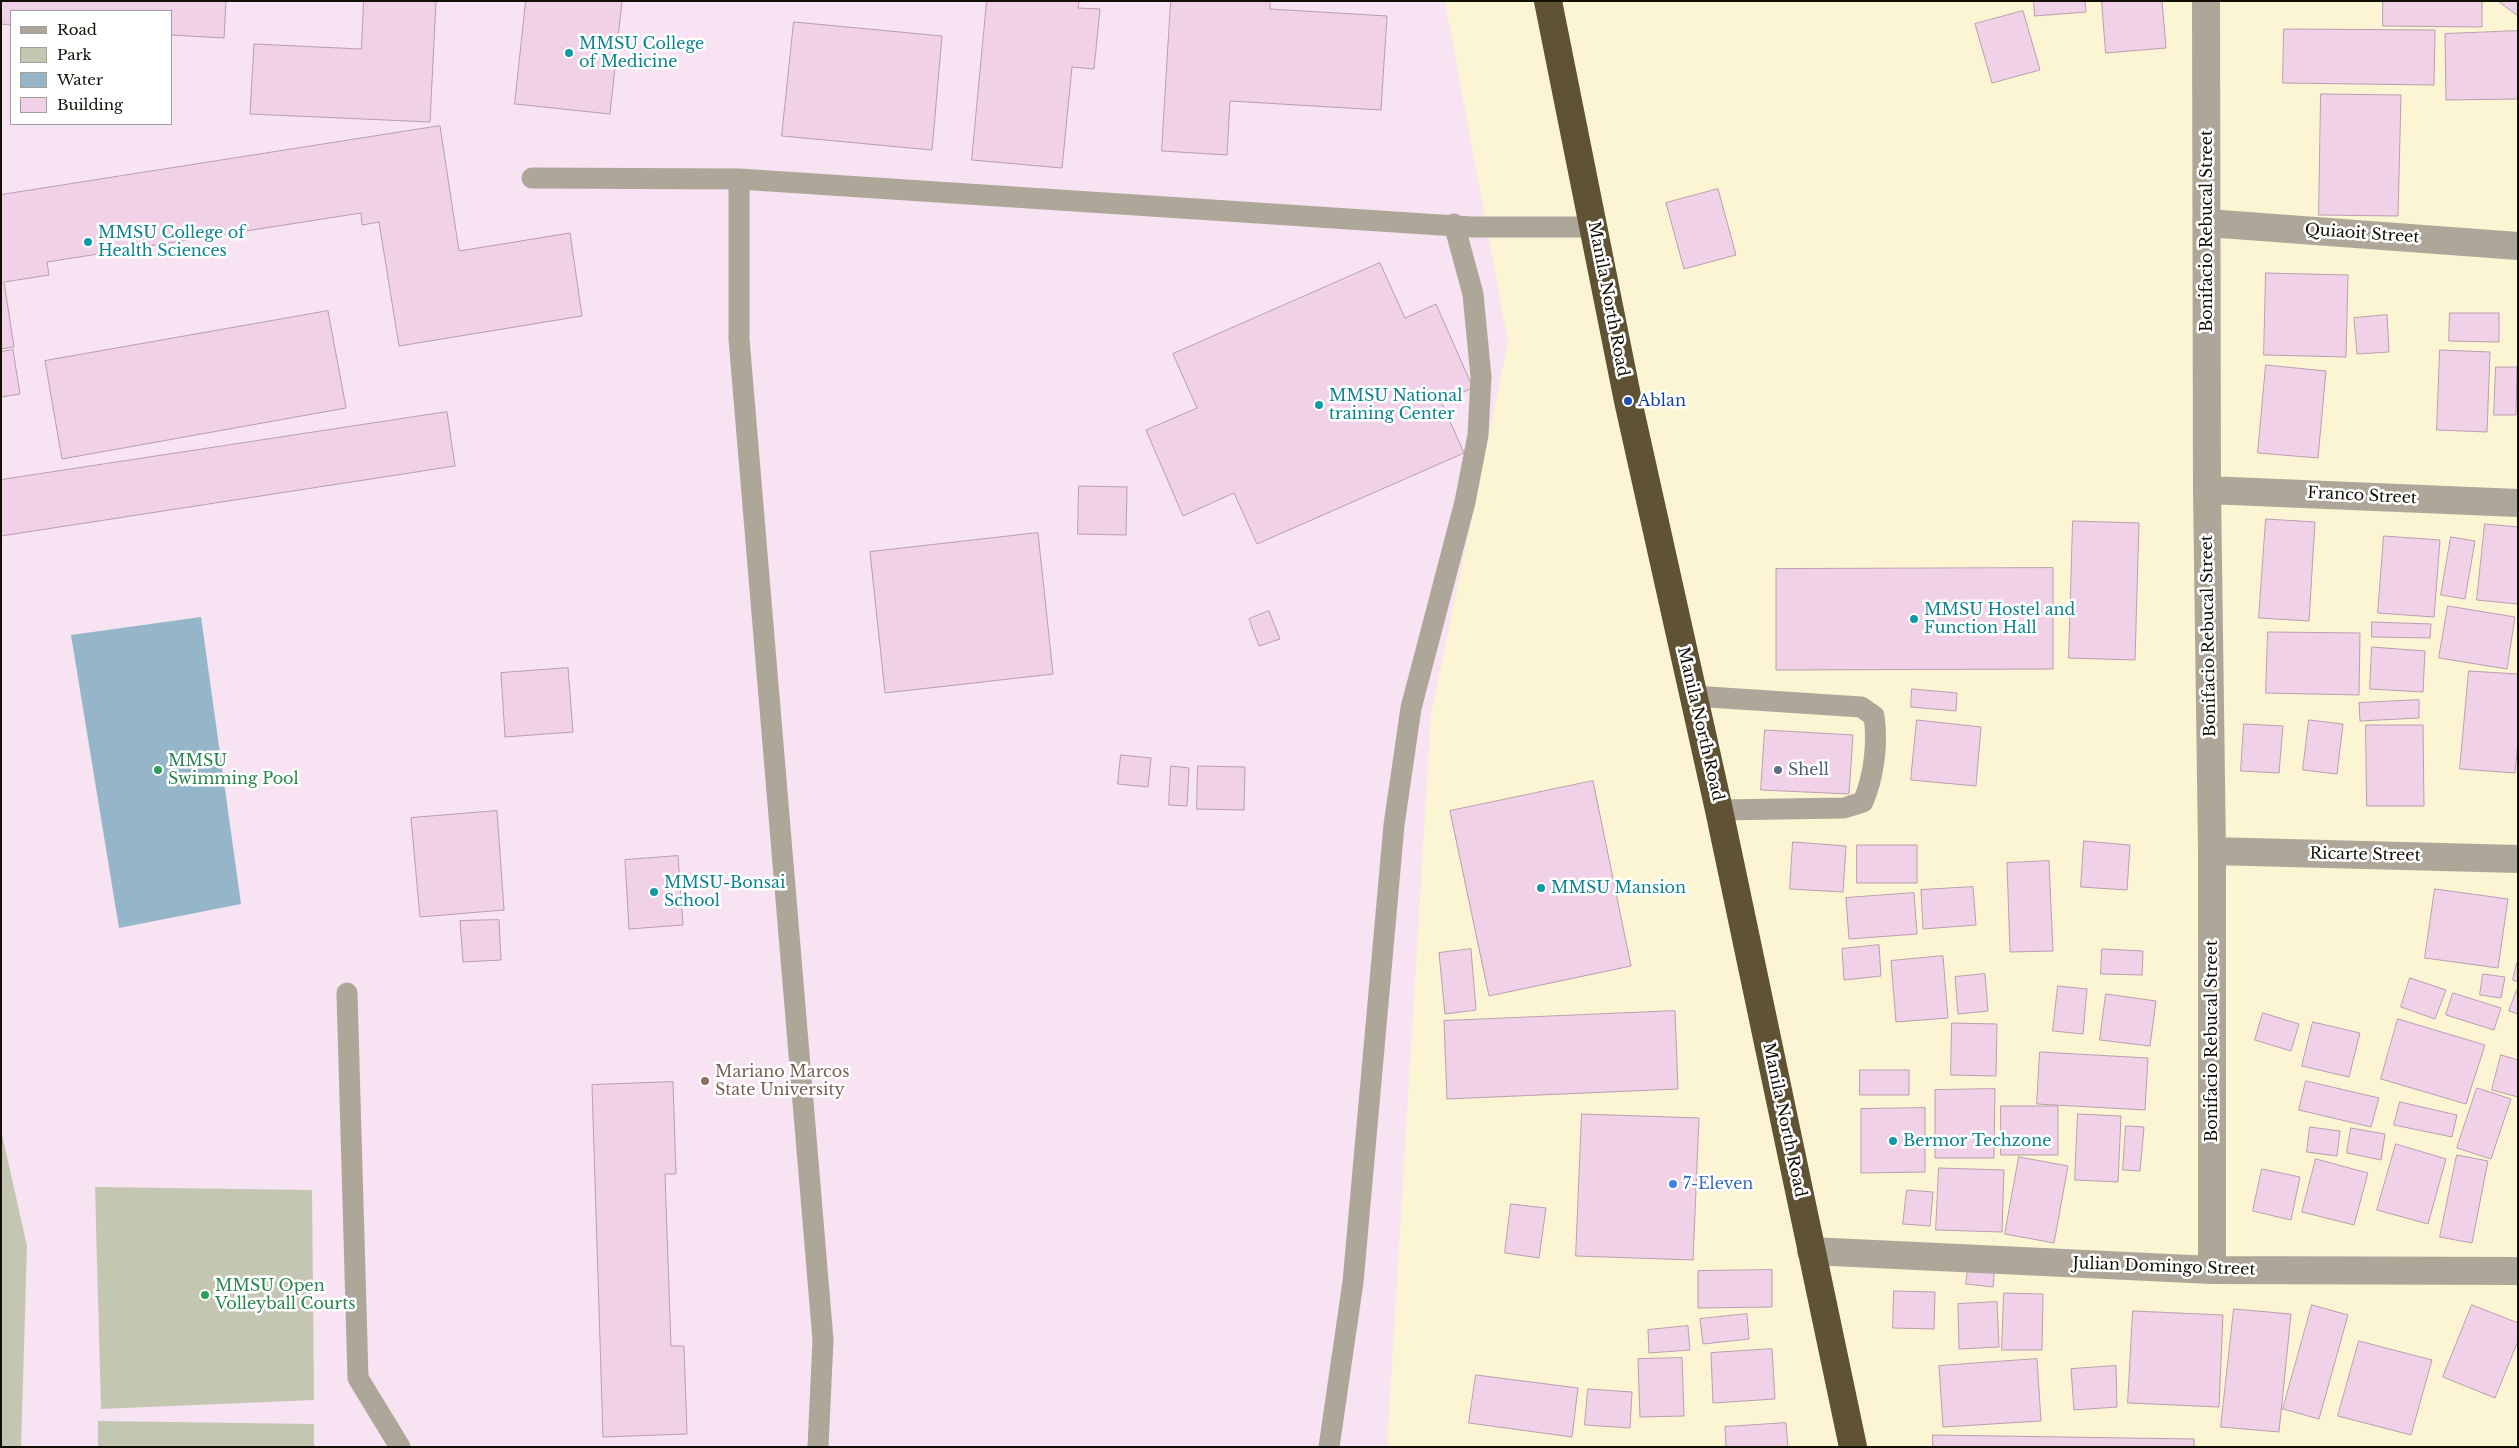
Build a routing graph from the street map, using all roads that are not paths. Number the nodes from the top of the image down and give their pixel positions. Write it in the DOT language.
graph roads {
  1 [pos="1548,1"];
  2 [pos="2206,1"];
  3 [pos="532,178"];
  4 [pos="739,179"];
  5 [pos="2207,223"];
  6 [pos="1454,224"];
  7 [pos="1593,227"];
  8 [pos="2518,246"];
  9 [pos="2207,490"];
  10 [pos="2518,503"];
  11 [pos="1693,696"];
  12 [pos="1719,810"];
  13 [pos="2212,851"];
  14 [pos="2518,858"];
  15 [pos="347,993"];
  16 [pos="1812,1251"];
  17 [pos="2212,1270"];
  18 [pos="2518,1271"];
  19 [pos="818,1446"];
  20 [pos="400,1447"];
  21 [pos="808,1447"];
  22 [pos="1329,1447"];
  23 [pos="1853,1447"];
  1 -- 7 [label="highway, Manila North Road"];
  2 -- 5 [label="street, Bonifacio Rebucal Street"];
  3 -- 4 [label="lane"];
  4 -- 6 [label="lane"];
  4 -- 19 [label="lane"];
  5 -- 8 [label="street, Quiaoit Street"];
  5 -- 9 [label="street, Bonifacio Rebucal Street"];
  6 -- 7 [label="lane"];
  6 -- 22 [label="lane"];
  7 -- 11 [label="highway, Manila North Road"];
  9 -- 10 [label="street, Franco Street"];
  9 -- 13 [label="street, Bonifacio Rebucal Street"];
  11 -- 12 [label="highway, Manila North Road"];
  11 -- 12 [label="lane"];
  12 -- 16 [label="highway, Manila North Road"];
  13 -- 14 [label="street, Ricarte Street"];
  13 -- 17 [label="street, Bonifacio Rebucal Street"];
  15 -- 20 [label="lane"];
  16 -- 17 [label="street, Julian Domingo Street"];
  16 -- 23 [label="highway, Manila North Road"];
  17 -- 18 [label="street, Julian Domingo Street"];
  19 -- 21 [label="lane"];
}
